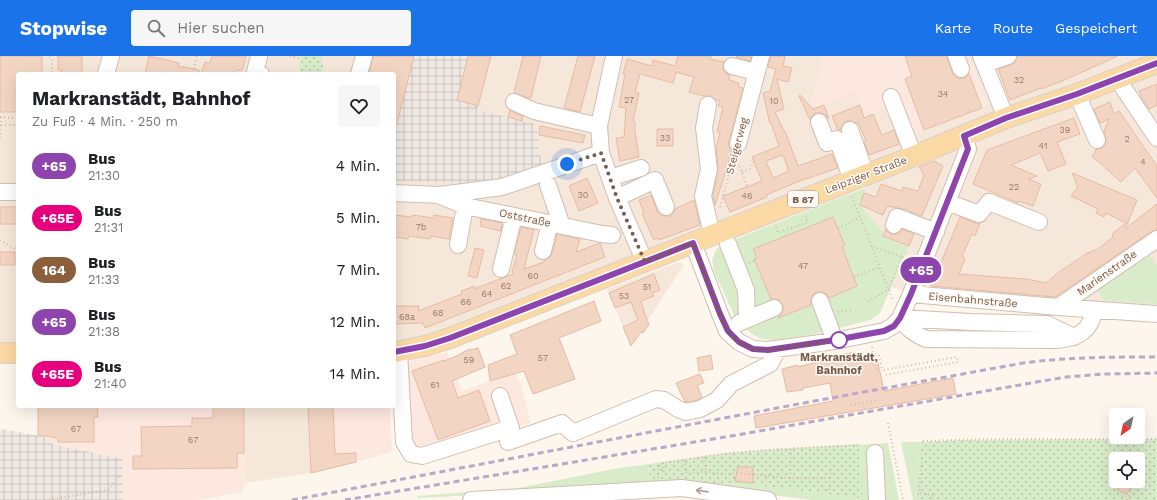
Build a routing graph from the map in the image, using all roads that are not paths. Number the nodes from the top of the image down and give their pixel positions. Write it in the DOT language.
graph roads {
  1 [pos="111,56"];
  2 [pos="259,56"];
  3 [pos="364,56"];
  4 [pos="614,56"];
  5 [pos="760,56"];
  6 [pos="1008,56"];
  7 [pos="983,60"];
  8 [pos="1157,63"];
  9 [pos="732,66"];
  10 [pos="107,72"];
  11 [pos="255,72"];
  12 [pos="360,72"];
  13 [pos="756,72"];
  14 [pos="1118,78"];
  15 [pos="1077,94"];
  16 [pos="891,97"];
  17 [pos="514,102"];
  18 [pos="708,105"];
  19 [pos="1006,118"];
  20 [pos="819,122"];
  21 [pos="599,126"];
  22 [pos="850,130"];
  23 [pos="964,136"];
  24 [pos="1157,138"];
  25 [pos="1097,140"];
  26 [pos="738,144"];
  27 [pos="601,153"];
  28 [pos="914,156"];
  29 [pos="641,168"];
  30 [pos="610,178"];
  31 [pos="855,179"];
  32 [pos="548,186"];
  33 [pos="0,192"];
  34 [pos="16,192"];
  35 [pos="396,193"];
  36 [pos="440,195"];
  37 [pos="617,198"];
  38 [pos="947,202"];
  39 [pos="465,206"];
  40 [pos="666,207"];
  41 [pos="514,216"];
  42 [pos="1039,222"];
  43 [pos="556,225"];
  44 [pos="894,225"];
  45 [pos="936,232"];
  46 [pos="612,235"];
  47 [pos="1157,238"];
  48 [pos="720,240"];
  49 [pos="693,243"];
  50 [pos="458,245"];
  51 [pos="543,251"];
  52 [pos="645,262"];
  53 [pos="501,269"];
  54 [pos="911,294"];
  55 [pos="820,301"];
  56 [pos="1058,307"];
  57 [pos="774,308"];
  58 [pos="1094,310"];
  59 [pos="1157,314"];
  60 [pos="900,318"];
  61 [pos="747,319"];
  62 [pos="728,331"];
  63 [pos="835,340"];
  64 [pos="778,349"];
  65 [pos="396,351"];
  66 [pos="0,353"];
  67 [pos="16,353"];
  68 [pos="500,396"];
  69 [pos="508,442"];
  70 [pos="875,453"];
  71 [pos="631,495"];
  72 [pos="735,498"];
  73 [pos="471,500"];
  74 [pos="486,500"];
  75 [pos="768,500"];
  76 [pos="877,500"];
  1 -- 10 [label="street"];
  2 -- 11 [label="street"];
  3 -- 12 [label="street"];
  4 -- 21 [label="street"];
  5 -- 13 [label="street, Steigerweg"];
  6 -- 7 [label="street"];
  7 -- 19 [label="street"];
  8 -- 14 [label="main road, Leipziger Straße / B 87"];
  9 -- 13 [label="street"];
  13 -- 26 [label="street, Steigerweg"];
  14 -- 15 [label="main road, Leipziger Straße / B 87"];
  14 -- 24 [label="street"];
  15 -- 19 [label="main road, Leipziger Straße / B 87"];
  15 -- 25 [label="street"];
  16 -- 28 [label="street"];
  17 -- 21 [label="street"];
  18 -- 48 [label="street"];
  19 -- 23 [label="main road, Leipziger Straße / B 87"];
  20 -- 31 [label="street"];
  21 -- 27 [label="street"];
  22 -- 31 [label="street"];
  23 -- 28 [label="main road, Leipziger Straße / B 87"];
  23 -- 38 [label="street, Eisenbahnstraße"];
  27 -- 30 [label="street"];
  27 -- 36 [label="street, Oststraße"];
  28 -- 31 [label="main road, Leipziger Straße / B 87"];
  29 -- 30 [label="street"];
  30 -- 37 [label="street"];
  31 -- 48 [label="main road, Leipziger Straße / B 87"];
  32 -- 43 [label="street"];
  33 -- 34 [label="street"];
  35 -- 36 [label="street, Oststraße"];
  36 -- 39 [label="street, Oststraße"];
  37 -- 40 [label="street"];
  37 -- 52 [label="street"];
  38 -- 42 [label="street"];
  38 -- 45 [label="street, Eisenbahnstraße"];
  39 -- 41 [label="street, Oststraße"];
  39 -- 50 [label="street"];
  41 -- 43 [label="street, Oststraße"];
  41 -- 53 [label="street"];
  43 -- 46 [label="street, Oststraße"];
  43 -- 51 [label="street"];
  44 -- 45 [label="street"];
  45 -- 54 [label="street, Eisenbahnstraße"];
  47 -- 56 [label="street, Marienstraße"];
  48 -- 49 [label="main road, Leipziger Straße / B 87"];
  48 -- 61 [label="street"];
  49 -- 52 [label="main road, Leipziger Straße / B 87"];
  49 -- 62 [label="street"];
  52 -- 65 [label="main road, Leipziger Straße / B 87"];
  54 -- 56 [label="street, Eisenbahnstraße"];
  54 -- 60 [label="street"];
  55 -- 63 [label="street"];
  56 -- 58 [label="street, Eisenbahnstraße"];
  57 -- 61 [label="street"];
  58 -- 59 [label="street, Eisenbahnstraße"];
  58 -- 60 [label="street"];
  60 -- 63 [label="street"];
  61 -- 62 [label="street"];
  62 -- 64 [label="street"];
  63 -- 64 [label="street"];
  64 -- 69 [label="street"];
  65 -- 68 [label="street"];
  66 -- 67 [label="main road"];
  70 -- 76 [label="street"];
  72 -- 71 [label="street, one-way"];
  71 -- 74 [label="street"];
  72 -- 75 [label="street"];
  73 -- 74 [label="street"];
}
